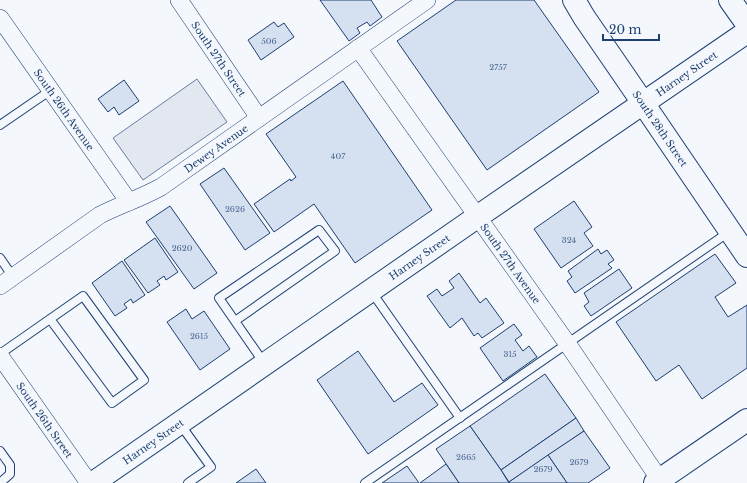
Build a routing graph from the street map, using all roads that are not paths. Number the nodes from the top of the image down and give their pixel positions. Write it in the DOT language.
graph roads {
  1 [pos="179,0"];
  2 [pos="427,0"];
  3 [pos="574,0"];
  4 [pos="730,0"];
  5 [pos="0,18"];
  6 [pos="747,24"];
  7 [pos="747,32"];
  8 [pos="358,48"];
  9 [pos="51,90"];
  10 [pos="643,103"];
  11 [pos="259,118"];
  12 [pos="0,125"];
  13 [pos="129,202"];
  14 [pos="477,217"];
  15 [pos="730,232"];
  16 [pos="747,256"];
  17 [pos="0,258"];
  18 [pos="6,281"];
  19 [pos="371,290"];
  20 [pos="50,319"];
  21 [pos="235,321"];
  22 [pos="567,343"];
  23 [pos="2,362"];
  24 [pos="264,364"];
  25 [pos="460,418"];
  26 [pos="747,420"];
  27 [pos="180,423"];
  28 [pos="0,451"];
  29 [pos="658,481"];
  30 [pos="0,483"];
  31 [pos="89,483"];
  32 [pos="93,483"];
  33 [pos="188,483"];
  34 [pos="365,483"];
  1 -- 11 [label="street, South 27th Street"];
  2 -- 8 [label="street, Dewey Avenue"];
  3 -- 10 [label="main road, South 28th Street"];
  4 -- 6 [label="main road"];
  5 -- 9 [label="street, South 26th Avenue"];
  7 -- 10 [label="main road, Harney Street"];
  8 -- 11 [label="street, Dewey Avenue"];
  8 -- 14 [label="street, South 27th Avenue"];
  9 -- 12 [label="lane"];
  9 -- 13 [label="street, South 26th Avenue"];
  10 -- 14 [label="main road, Harney Street"];
  10 -- 15 [label="main road, South 28th Street"];
  11 -- 13 [label="street, Dewey Avenue"];
  13 -- 18 [label="street, Dewey Avenue"];
  14 -- 19 [label="main road, Harney Street"];
  14 -- 22 [label="street, South 27th Avenue"];
  15 -- 16 [label="main road, South 28th Street"];
  15 -- 22 [label="lane"];
  17 -- 18 [label="lane"];
  19 -- 24 [label="main road, Harney Street"];
  19 -- 25 [label="lane"];
  20 -- 20 [label="lane"];
  20 -- 23 [label="lane"];
  21 -- 21 [label="lane"];
  21 -- 24 [label="lane"];
  22 -- 25 [label="lane"];
  22 -- 29 [label="street, South 27th Avenue"];
  23 -- 31 [label="street, South 26th Street"];
  24 -- 27 [label="main road, Harney Street"];
  25 -- 34 [label="lane"];
  26 -- 29 [label="main road"];
  27 -- 32 [label="main road, Harney Street"];
  27 -- 33 [label="lane"];
  28 -- 30 [label="lane"];
}
